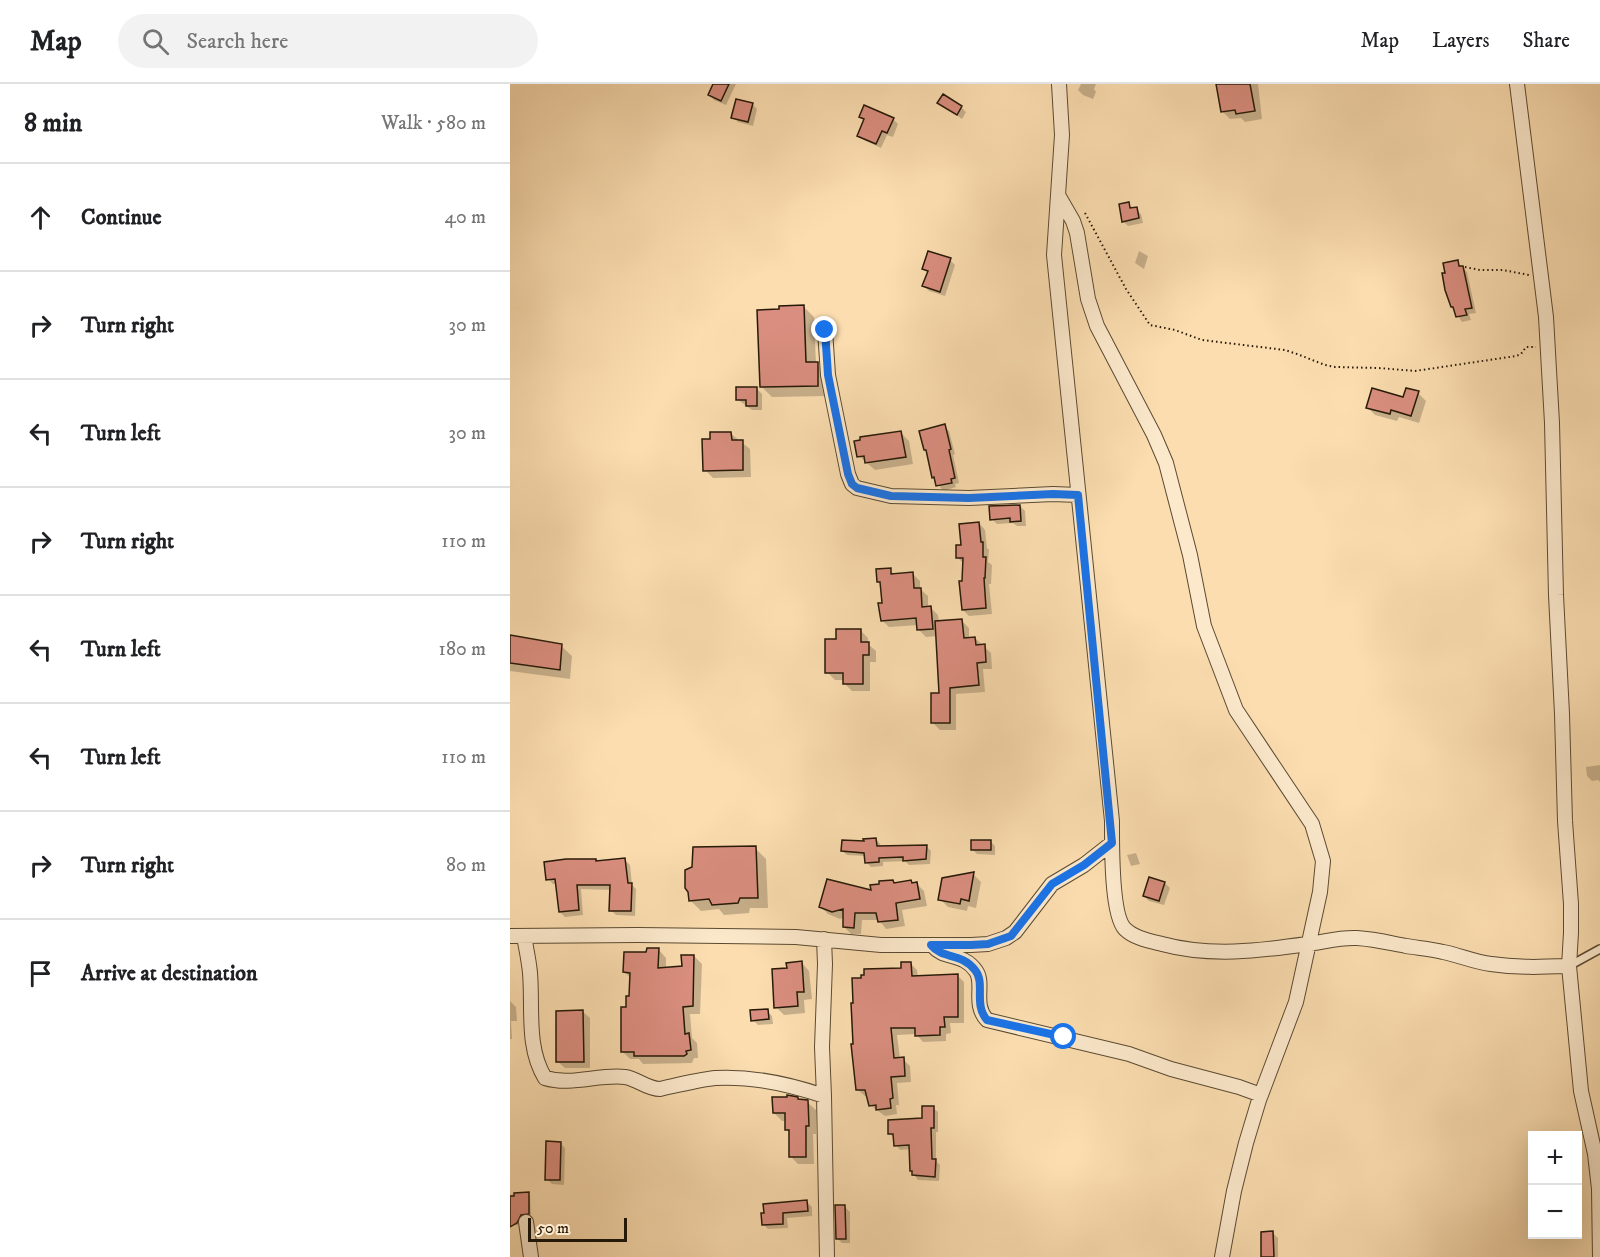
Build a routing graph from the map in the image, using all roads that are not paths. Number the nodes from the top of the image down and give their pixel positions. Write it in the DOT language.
graph roads {
  1 [pos="1059,84"];
  2 [pos="1517,84"];
  3 [pos="1058,195"];
  4 [pos="825,330"];
  5 [pos="1078,495"];
  6 [pos="1112,843"];
  7 [pos="517,936"];
  8 [pos="824,939"];
  9 [pos="1309,944"];
  10 [pos="931,945"];
  11 [pos="1600,949"];
  12 [pos="1569,966"];
  13 [pos="824,1095"];
  14 [pos="1261,1095"];
  15 [pos="526,1222"];
  16 [pos="531,1257"];
  17 [pos="827,1257"];
  18 [pos="1222,1257"];
  19 [pos="1600,1257"];
  1 -- 3 [label="street"];
  2 -- 12 [label="street"];
  3 -- 5 [label="street"];
  3 -- 9 [label="street"];
  4 -- 5 [label="street"];
  5 -- 6 [label="street"];
  6 -- 9 [label="street"];
  6 -- 10 [label="street"];
  7 -- 8 [label="street"];
  7 -- 13 [label="street"];
  8 -- 10 [label="street"];
  8 -- 13 [label="street"];
  9 -- 12 [label="street"];
  9 -- 14 [label="street"];
  10 -- 14 [label="street"];
  11 -- 12 [label="lane"];
  12 -- 19 [label="street"];
  13 -- 17 [label="street"];
  14 -- 18 [label="street"];
  15 -- 16 [label="street"];
}
